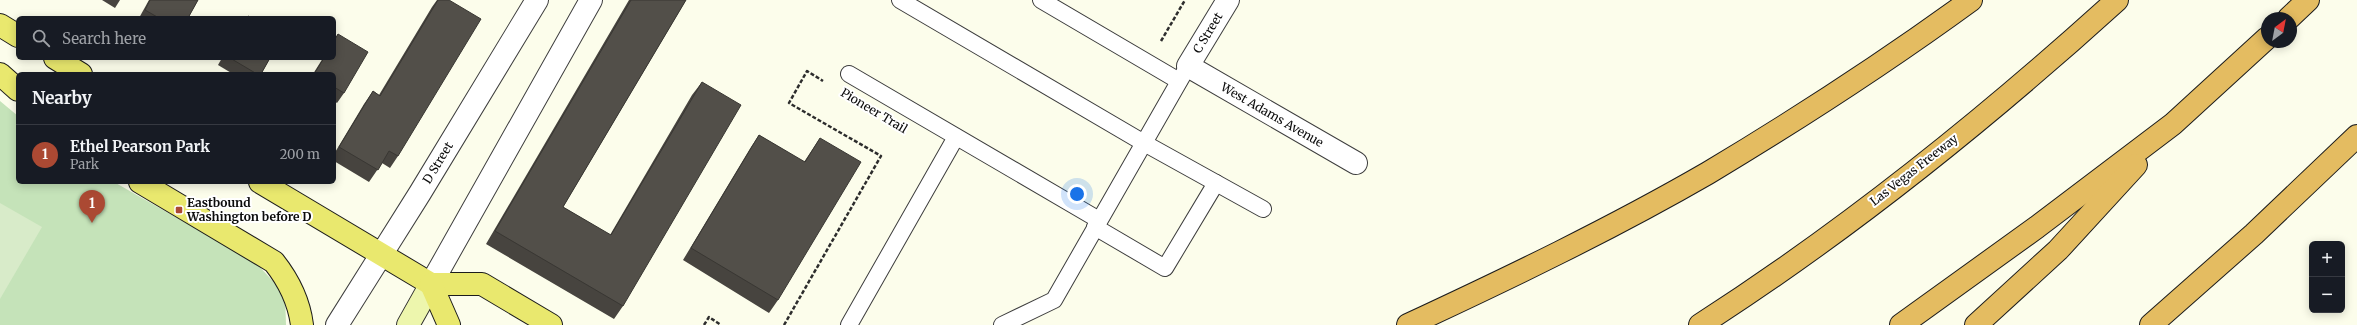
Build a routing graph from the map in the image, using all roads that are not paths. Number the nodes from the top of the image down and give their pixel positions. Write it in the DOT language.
graph roads {
  1 [pos="591,0"];
  2 [pos="900,0"];
  3 [pos="1041,0"];
  4 [pos="1228,0"];
  5 [pos="1971,0"];
  6 [pos="2117,0"];
  7 [pos="2308,0"];
  8 [pos="530,2"];
  9 [pos="2295,12"];
  10 [pos="0,25"];
  11 [pos="16,35"];
  12 [pos="2261,43"];
  13 [pos="58,60"];
  14 [pos="78,72"];
  15 [pos="0,74"];
  16 [pos="850,74"];
  17 [pos="1180,80"];
  18 [pos="16,88"];
  19 [pos="2173,124"];
  20 [pos="2357,136"];
  21 [pos="956,137"];
  22 [pos="1144,143"];
  23 [pos="1356,163"];
  24 [pos="1216,183"];
  25 [pos="143,184"];
  26 [pos="263,184"];
  27 [pos="1263,209"];
  28 [pos="1095,228"];
  29 [pos="380,254"];
  30 [pos="431,284"];
  31 [pos="302,325"];
  32 [pos="337,325"];
  33 [pos="408,325"];
  34 [pos="449,325"];
  35 [pos="552,325"];
  36 [pos="849,325"];
  37 [pos="1002,325"];
  38 [pos="1408,325"];
  39 [pos="1700,325"];
  40 [pos="1901,325"];
  41 [pos="1976,325"];
  42 [pos="2151,325"];
  1 -- 30 [label="street"];
  2 -- 22 [label="lane"];
  3 -- 17 [label="lane"];
  4 -- 17 [label="street, C Street"];
  5 -- 38 [label="highway"];
  6 -- 39 [label="highway, Las Vegas Freeway"];
  7 -- 9 [label="highway"];
  8 -- 29 [label="street, D Street"];
  10 -- 11 [label="main road"];
  12 -- 19 [label="highway"];
  13 -- 14 [label="main road"];
  15 -- 18 [label="main road"];
  16 -- 21 [label="lane"];
  17 -- 22 [label="lane"];
  17 -- 23 [label="street, West Adams Avenue"];
  19 -- 40 [label="highway"];
  19 -- 41 [label="highway"];
  20 -- 42 [label="highway"];
  21 -- 28 [label="lane"];
  21 -- 36 [label="lane"];
  22 -- 24 [label="lane"];
  22 -- 28 [label="lane"];
  24 -- 27 [label="lane"];
  24 -- 28 [label="lane"];
  25 -- 31 [label="main road"];
  26 -- 29 [label="main road"];
  28 -- 37 [label="lane"];
  29 -- 30 [label="main road"];
  29 -- 32 [label="street, D Street"];
  30 -- 33 [label="main road"];
  30 -- 34 [label="main road"];
  30 -- 35 [label="main road"];
}
